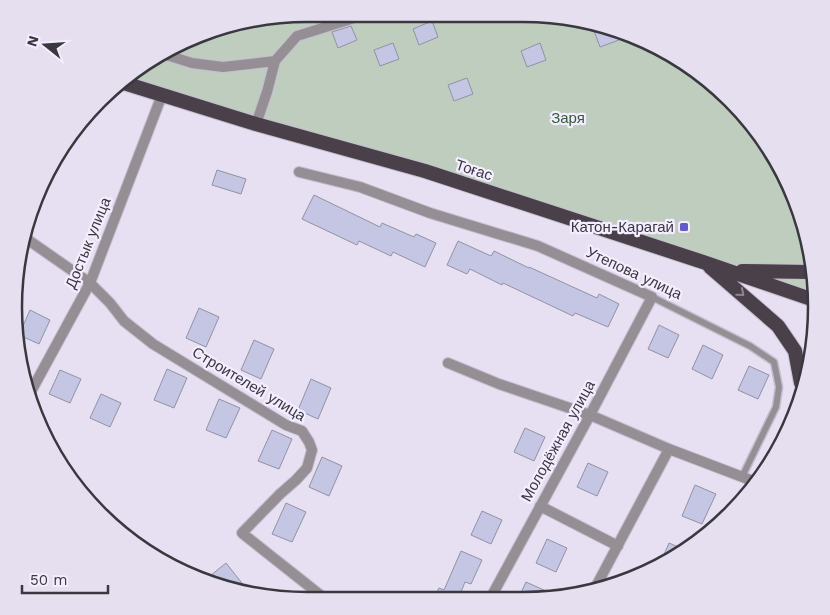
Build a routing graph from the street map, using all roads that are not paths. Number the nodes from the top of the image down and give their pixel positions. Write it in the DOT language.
graph roads {
  1 [pos="342,22"];
  2 [pos="172,57"];
  3 [pos="275,61"];
  4 [pos="130,85"];
  5 [pos="162,95"];
  6 [pos="256,124"];
  7 [pos="299,172"];
  8 [pos="30,241"];
  9 [pos="703,262"];
  10 [pos="729,271"];
  11 [pos="805,272"];
  12 [pos="90,283"];
  13 [pos="652,297"];
  14 [pos="807,298"];
  15 [pos="448,363"];
  16 [pos="799,375"];
  17 [pos="34,386"];
  18 [pos="590,415"];
  19 [pos="669,449"];
  20 [pos="742,477"];
  21 [pos="749,480"];
  22 [pos="540,506"];
  23 [pos="618,546"];
  24 [pos="598,582"];
  25 [pos="316,592"];
  26 [pos="494,592"];
  1 -- 3 [label="street"];
  2 -- 3 [label="street"];
  3 -- 6 [label="street"];
  4 -- 5 [label="highway, Тоғас"];
  5 -- 6 [label="highway, Тоғас"];
  5 -- 12 [label="street, Достык улица"];
  6 -- 9 [label="highway, Тоғас"];
  7 -- 13 [label="street, Утепова улица"];
  8 -- 12 [label="street"];
  9 -- 10 [label="highway, Тоғас"];
  9 -- 16 [label="highway, one-way"];
  10 -- 11 [label="highway"];
  10 -- 14 [label="highway, Тоғас"];
  12 -- 17 [label="street, Достык улица"];
  12 -- 25 [label="street, Строителей улица"];
  13 -- 18 [label="street, Молодёжная улица"];
  13 -- 20 [label="lane, Утепова улица"];
  15 -- 18 [label="street"];
  18 -- 19 [label="street"];
  18 -- 22 [label="street, Молодёжная улица"];
  19 -- 20 [label="street"];
  19 -- 23 [label="street"];
  20 -- 21 [label="street"];
  22 -- 23 [label="street"];
  22 -- 26 [label="street, Молодёжная улица"];
  23 -- 24 [label="street"];
}
